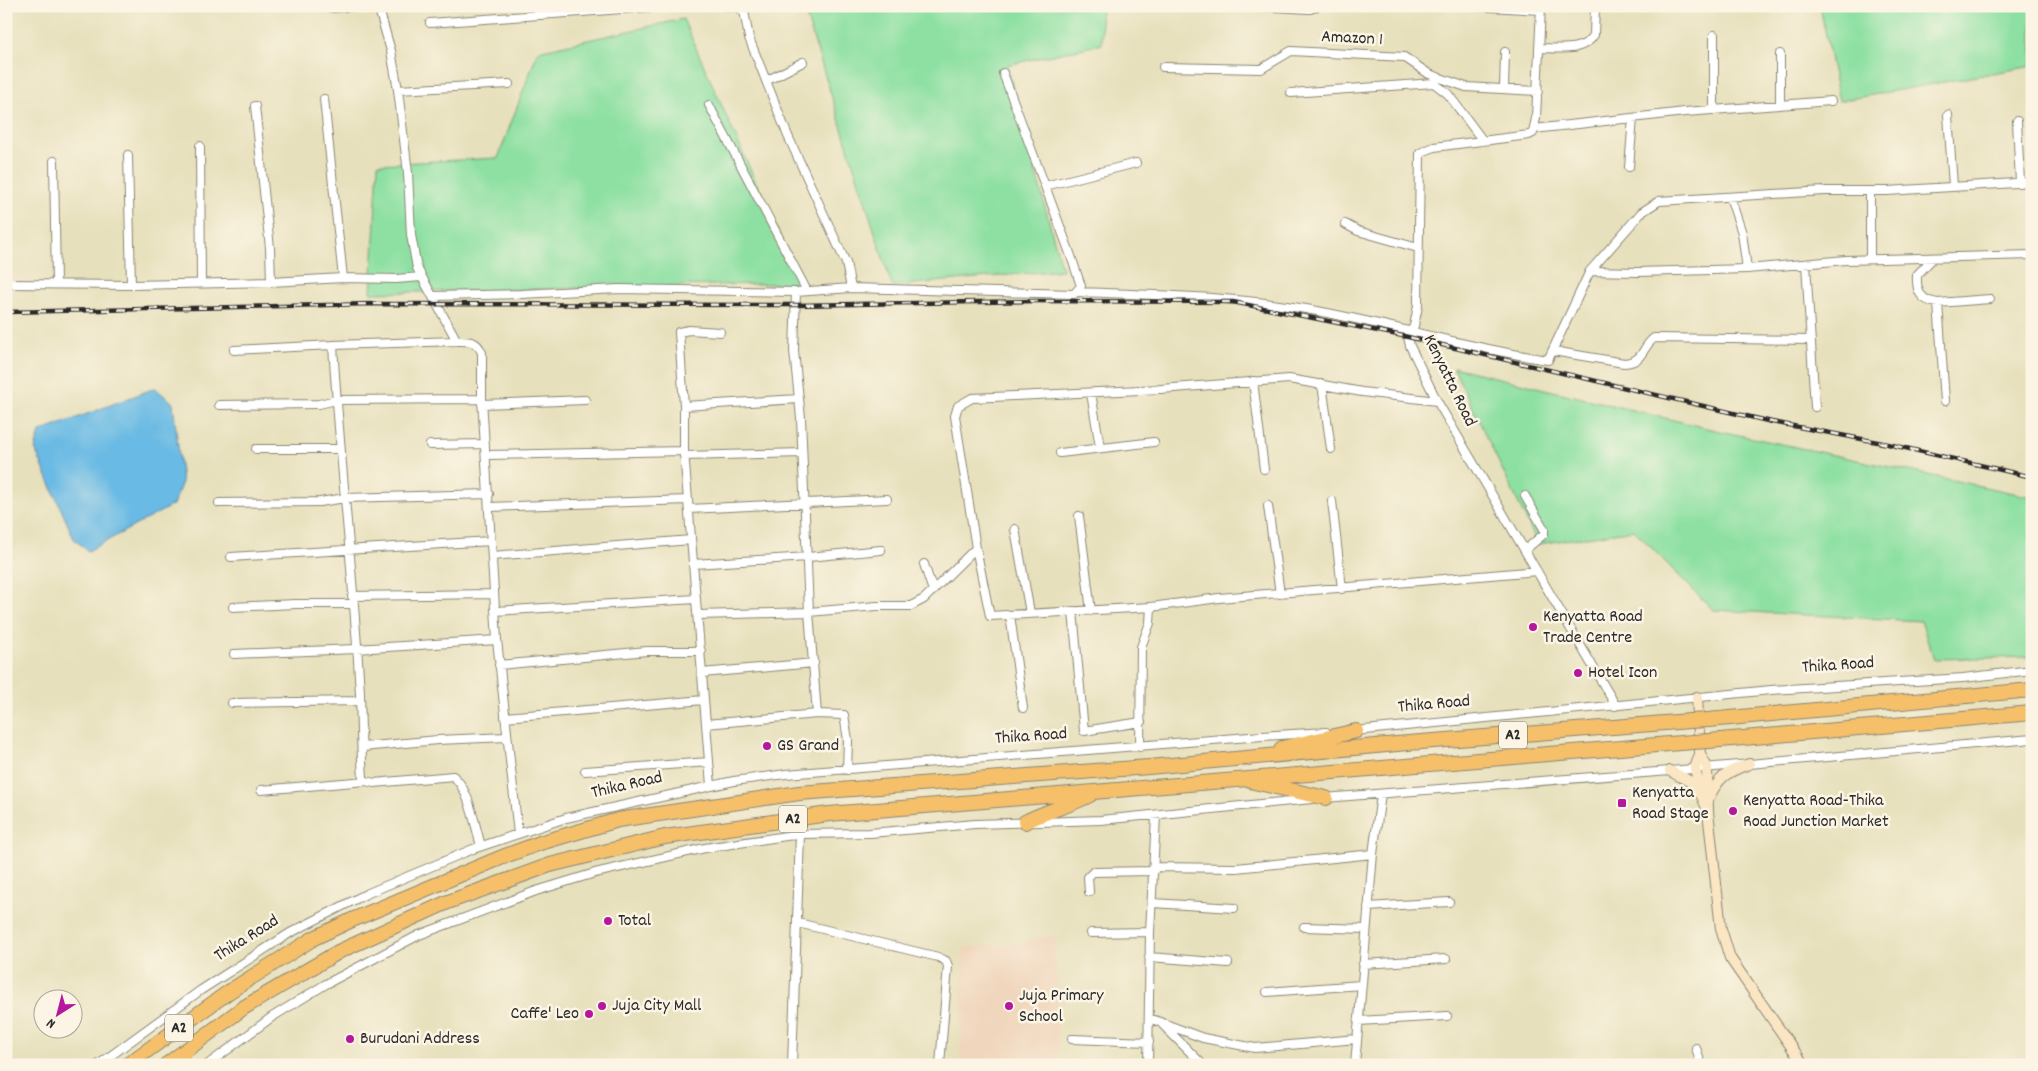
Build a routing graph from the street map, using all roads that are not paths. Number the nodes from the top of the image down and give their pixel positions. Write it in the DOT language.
graph roads {
  1 [pos="318,6"];
  2 [pos="356,6"];
  3 [pos="378,6"];
  4 [pos="527,6"];
  5 [pos="664,6"];
  6 [pos="727,6"];
  7 [pos="1254,6"];
  8 [pos="1318,6"];
  9 [pos="1473,6"];
  10 [pos="1595,6"];
  11 [pos="1541,8"];
  12 [pos="747,9"];
  13 [pos="527,16"];
  14 [pos="430,23"];
  15 [pos="1714,35"];
  16 [pos="1539,48"];
  17 [pos="1504,52"];
  18 [pos="1780,54"];
  19 [pos="803,62"];
  20 [pos="1163,67"];
  21 [pos="1003,73"];
  22 [pos="766,81"];
  23 [pos="509,84"];
  24 [pos="1504,89"];
  25 [pos="398,90"];
  26 [pos="1538,91"];
  27 [pos="1290,93"];
  28 [pos="324,99"];
  29 [pos="1831,101"];
  30 [pos="709,105"];
  31 [pos="1780,105"];
  32 [pos="255,106"];
  33 [pos="1714,110"];
  34 [pos="1948,115"];
  35 [pos="1632,118"];
  36 [pos="2017,121"];
  37 [pos="1534,129"];
  38 [pos="1482,141"];
  39 [pos="200,146"];
  40 [pos="128,155"];
  41 [pos="54,161"];
  42 [pos="1136,164"];
  43 [pos="1629,167"];
  44 [pos="2020,182"];
  45 [pos="2032,182"];
  46 [pos="1045,186"];
  47 [pos="1953,186"];
  48 [pos="1870,191"];
  49 [pos="1730,196"];
  50 [pos="1345,224"];
  51 [pos="1418,248"];
  52 [pos="2032,255"];
  53 [pos="1933,258"];
  54 [pos="1870,260"];
  55 [pos="1806,264"];
  56 [pos="1747,269"];
  57 [pos="1590,271"];
  58 [pos="422,277"];
  59 [pos="343,278"];
  60 [pos="271,282"];
  61 [pos="56,283"];
  62 [pos="201,283"];
  63 [pos="6,284"];
  64 [pos="131,285"];
  65 [pos="851,288"];
  66 [pos="807,291"];
  67 [pos="796,292"];
  68 [pos="1078,292"];
  69 [pos="433,296"];
  70 [pos="1990,299"];
  71 [pos="1938,303"];
  72 [pos="720,332"];
  73 [pos="1411,333"];
  74 [pos="1811,340"];
  75 [pos="457,341"];
  76 [pos="333,345"];
  77 [pos="234,350"];
  78 [pos="1553,350"];
  79 [pos="1253,381"];
  80 [pos="1322,384"];
  81 [pos="1091,393"];
  82 [pos="799,399"];
  83 [pos="336,400"];
  84 [pos="585,400"];
  85 [pos="1438,401"];
  86 [pos="1945,401"];
  87 [pos="482,402"];
  88 [pos="219,405"];
  89 [pos="684,406"];
  90 [pos="1815,407"];
  91 [pos="1154,442"];
  92 [pos="485,444"];
  93 [pos="430,445"];
  94 [pos="1100,447"];
  95 [pos="256,449"];
  96 [pos="340,449"];
  97 [pos="1331,449"];
  98 [pos="684,453"];
  99 [pos="802,453"];
  100 [pos="1060,453"];
  101 [pos="486,455"];
  102 [pos="1264,468"];
  103 [pos="489,494"];
  104 [pos="1525,496"];
  105 [pos="345,498"];
  106 [pos="888,499"];
  107 [pos="688,500"];
  108 [pos="1332,501"];
  109 [pos="219,503"];
  110 [pos="805,503"];
  111 [pos="1268,506"];
  112 [pos="490,508"];
  113 [pos="689,509"];
  114 [pos="1079,516"];
  115 [pos="1015,529"];
  116 [pos="692,540"];
  117 [pos="491,541"];
  118 [pos="976,548"];
  119 [pos="348,549"];
  120 [pos="881,550"];
  121 [pos="1525,550"];
  122 [pos="492,556"];
  123 [pos="231,557"];
  124 [pos="808,558"];
  125 [pos="693,564"];
  126 [pos="924,564"];
  127 [pos="1538,571"];
  128 [pos="1342,589"];
  129 [pos="933,591"];
  130 [pos="493,594"];
  131 [pos="1280,594"];
  132 [pos="696,599"];
  133 [pos="352,600"];
  134 [pos="233,606"];
  135 [pos="1151,607"];
  136 [pos="495,611"];
  137 [pos="1073,611"];
  138 [pos="1091,611"];
  139 [pos="809,612"];
  140 [pos="1030,613"];
  141 [pos="698,615"];
  142 [pos="1010,615"];
  143 [pos="496,640"];
  144 [pos="356,649"];
  145 [pos="701,651"];
  146 [pos="234,654"];
  147 [pos="814,663"];
  148 [pos="499,665"];
  149 [pos="2032,670"];
  150 [pos="702,673"];
  151 [pos="2032,690"];
  152 [pos="1697,697"];
  153 [pos="704,700"];
  154 [pos="360,701"];
  155 [pos="232,703"];
  156 [pos="1616,706"];
  157 [pos="1023,708"];
  158 [pos="2032,713"];
  159 [pos="817,714"];
  160 [pos="505,717"];
  161 [pos="1141,722"];
  162 [pos="706,724"];
  163 [pos="1356,731"];
  164 [pos="507,737"];
  165 [pos="2032,739"];
  166 [pos="362,747"];
  167 [pos="1140,747"];
  168 [pos="1696,748"];
  169 [pos="1246,758"];
  170 [pos="709,762"];
  171 [pos="1749,764"];
  172 [pos="1706,767"];
  173 [pos="1695,768"];
  174 [pos="848,770"];
  175 [pos="585,771"];
  176 [pos="1670,771"];
  177 [pos="1241,779"];
  178 [pos="366,781"];
  179 [pos="711,786"];
  180 [pos="261,790"];
  181 [pos="1097,791"];
  182 [pos="1381,794"];
  183 [pos="1705,797"];
  184 [pos="1326,798"];
  185 [pos="1156,816"];
  186 [pos="1025,822"];
  187 [pos="518,834"];
  188 [pos="800,834"];
  189 [pos="481,846"];
  190 [pos="1373,854"];
  191 [pos="1154,869"];
  192 [pos="1089,892"];
  193 [pos="1449,902"];
  194 [pos="1152,903"];
  195 [pos="1368,907"];
  196 [pos="1234,908"];
  197 [pos="798,923"];
  198 [pos="1304,927"];
  199 [pos="1366,929"];
  200 [pos="1091,932"];
  201 [pos="1150,932"];
  202 [pos="1149,957"];
  203 [pos="1446,959"];
  204 [pos="1228,963"];
  205 [pos="1363,964"];
  206 [pos="1361,985"];
  207 [pos="1267,992"];
  208 [pos="1447,1016"];
  209 [pos="1149,1018"];
  210 [pos="1358,1022"];
  211 [pos="1161,1023"];
  212 [pos="1072,1039"];
  213 [pos="1357,1039"];
  214 [pos="1148,1042"];
  215 [pos="1696,1048"];
  216 [pos="98,1065"];
  217 [pos="127,1065"];
  218 [pos="166,1065"];
  219 [pos="208,1065"];
  220 [pos="792,1065"];
  221 [pos="940,1065"];
  222 [pos="1148,1065"];
  223 [pos="1203,1065"];
  224 [pos="1355,1065"];
  225 [pos="1701,1065"];
  226 [pos="1804,1065"];
  1 -- 2 [label="street"];
  3 -- 25 [label="street"];
  4 -- 13 [label="street"];
  5 -- 13 [label="street"];
  6 -- 12 [label="street"];
  7 -- 8 [label="street"];
  9 -- 11 [label="street"];
  10 -- 16 [label="street"];
  11 -- 16 [label="street"];
  12 -- 22 [label="street"];
  13 -- 14 [label="street"];
  15 -- 33 [label="street"];
  16 -- 26 [label="street"];
  17 -- 24 [label="street"];
  18 -- 31 [label="street"];
  19 -- 22 [label="street"];
  20 -- 24 [label="street, Amazon 1"];
  21 -- 46 [label="street"];
  22 -- 65 [label="street"];
  23 -- 25 [label="street"];
  24 -- 26 [label="street, Amazon 1"];
  25 -- 58 [label="street"];
  26 -- 37 [label="street"];
  27 -- 38 [label="street"];
  28 -- 59 [label="street"];
  29 -- 31 [label="street, Kenyatta Road"];
  30 -- 66 [label="street"];
  31 -- 33 [label="street, Kenyatta Road"];
  32 -- 60 [label="street"];
  33 -- 35 [label="street, Kenyatta Road"];
  34 -- 47 [label="street"];
  35 -- 37 [label="street, Kenyatta Road"];
  35 -- 43 [label="street"];
  36 -- 44 [label="street"];
  37 -- 38 [label="street, Kenyatta Road"];
  38 -- 51 [label="street, Kenyatta Road"];
  39 -- 62 [label="street"];
  40 -- 64 [label="street"];
  41 -- 61 [label="street"];
  42 -- 46 [label="street"];
  44 -- 45 [label="street"];
  44 -- 47 [label="street"];
  46 -- 68 [label="street"];
  47 -- 48 [label="street"];
  48 -- 49 [label="street"];
  48 -- 54 [label="street"];
  49 -- 56 [label="street"];
  49 -- 57 [label="street"];
  50 -- 51 [label="street"];
  51 -- 73 [label="street, Kenyatta Road"];
  52 -- 53 [label="street"];
  53 -- 54 [label="street"];
  53 -- 71 [label="street"];
  54 -- 55 [label="street"];
  55 -- 56 [label="street"];
  55 -- 74 [label="street"];
  56 -- 57 [label="street"];
  57 -- 78 [label="street"];
  58 -- 59 [label="street"];
  58 -- 69 [label="street"];
  59 -- 60 [label="street"];
  60 -- 62 [label="street"];
  61 -- 63 [label="street"];
  61 -- 64 [label="street"];
  62 -- 64 [label="street"];
  65 -- 66 [label="street"];
  65 -- 68 [label="street"];
  66 -- 67 [label="street"];
  67 -- 69 [label="street"];
  67 -- 82 [label="street"];
  68 -- 73 [label="street"];
  69 -- 75 [label="street"];
  70 -- 71 [label="street"];
  71 -- 86 [label="street"];
  72 -- 89 [label="street"];
  73 -- 78 [label="street"];
  73 -- 85 [label="street, Kenyatta Road"];
  74 -- 78 [label="street"];
  74 -- 90 [label="street"];
  75 -- 76 [label="street"];
  75 -- 87 [label="street"];
  76 -- 77 [label="street"];
  76 -- 83 [label="street"];
  79 -- 80 [label="street"];
  79 -- 81 [label="street"];
  79 -- 102 [label="street"];
  80 -- 85 [label="street"];
  80 -- 97 [label="street"];
  81 -- 94 [label="street"];
  81 -- 118 [label="street"];
  82 -- 89 [label="street"];
  82 -- 99 [label="street"];
  83 -- 87 [label="street"];
  83 -- 88 [label="street"];
  83 -- 96 [label="street"];
  84 -- 87 [label="street"];
  85 -- 121 [label="street, Kenyatta Road"];
  87 -- 92 [label="street"];
  89 -- 98 [label="street"];
  91 -- 94 [label="street"];
  92 -- 93 [label="street"];
  92 -- 101 [label="street"];
  94 -- 100 [label="street"];
  95 -- 96 [label="street"];
  96 -- 105 [label="street"];
  98 -- 99 [label="street"];
  98 -- 101 [label="street"];
  98 -- 107 [label="street"];
  99 -- 110 [label="street"];
  101 -- 103 [label="street"];
  103 -- 105 [label="street"];
  103 -- 112 [label="street"];
  104 -- 121 [label="street"];
  105 -- 109 [label="street"];
  105 -- 119 [label="street"];
  106 -- 110 [label="street"];
  107 -- 112 [label="street"];
  107 -- 113 [label="street"];
  108 -- 128 [label="street"];
  110 -- 113 [label="street"];
  110 -- 124 [label="street"];
  111 -- 131 [label="street"];
  112 -- 117 [label="street"];
  113 -- 116 [label="street"];
  114 -- 138 [label="street"];
  115 -- 140 [label="street"];
  116 -- 122 [label="street"];
  116 -- 125 [label="street"];
  117 -- 119 [label="street"];
  117 -- 122 [label="street"];
  118 -- 129 [label="street"];
  118 -- 142 [label="street"];
  119 -- 123 [label="street"];
  119 -- 133 [label="street"];
  120 -- 124 [label="street"];
  121 -- 127 [label="street, Kenyatta Road"];
  122 -- 130 [label="street"];
  124 -- 125 [label="street"];
  124 -- 139 [label="street"];
  125 -- 132 [label="street"];
  126 -- 129 [label="street"];
  127 -- 128 [label="street"];
  127 -- 156 [label="street, Kenyatta Road"];
  128 -- 131 [label="street"];
  129 -- 139 [label="street"];
  130 -- 133 [label="street"];
  130 -- 136 [label="street"];
  131 -- 135 [label="street"];
  132 -- 136 [label="street"];
  132 -- 141 [label="street"];
  133 -- 134 [label="street"];
  133 -- 144 [label="street"];
  135 -- 138 [label="street"];
  135 -- 161 [label="street"];
  136 -- 143 [label="street"];
  137 -- 138 [label="street"];
  137 -- 140 [label="street"];
  137 -- 161 [label="street"];
  139 -- 141 [label="street"];
  139 -- 147 [label="street"];
  140 -- 142 [label="street"];
  141 -- 145 [label="street"];
  142 -- 157 [label="street"];
  143 -- 144 [label="street"];
  143 -- 148 [label="street"];
  144 -- 146 [label="street"];
  144 -- 154 [label="street"];
  145 -- 148 [label="street"];
  145 -- 150 [label="street"];
  147 -- 150 [label="street"];
  147 -- 159 [label="street"];
  148 -- 160 [label="street"];
  149 -- 152 [label="street, Thika Road"];
  150 -- 153 [label="street"];
  151 -- 169 [label="highway, Thika Road / A2, bridge"];
  152 -- 156 [label="street, Thika Road"];
  152 -- 168 [label="main road"];
  153 -- 160 [label="street"];
  153 -- 162 [label="street"];
  154 -- 155 [label="street"];
  154 -- 166 [label="street"];
  156 -- 163 [label="street, Thika Road"];
  158 -- 168 [label="highway, A2, bridge"];
  159 -- 162 [label="street"];
  159 -- 174 [label="street"];
  160 -- 164 [label="street"];
  161 -- 167 [label="street"];
  162 -- 170 [label="street"];
  163 -- 167 [label="street, Thika Road"];
  163 -- 169 [label="highway"];
  164 -- 166 [label="street"];
  164 -- 187 [label="street"];
  165 -- 171 [label="street"];
  166 -- 178 [label="street"];
  167 -- 174 [label="street, Thika Road"];
  168 -- 172 [label="main road"];
  168 -- 173 [label="main road"];
  168 -- 177 [label="highway, A2"];
  169 -- 217 [label="highway, Thika Road / A2"];
  170 -- 175 [label="street"];
  170 -- 179 [label="street"];
  171 -- 172 [label="street"];
  171 -- 183 [label="main road"];
  172 -- 173 [label="street"];
  172 -- 183 [label="main road"];
  173 -- 176 [label="street"];
  173 -- 183 [label="main road"];
  174 -- 179 [label="street, Thika Road"];
  176 -- 182 [label="street"];
  176 -- 183 [label="main road"];
  177 -- 181 [label="highway, A2"];
  177 -- 184 [label="highway"];
  178 -- 180 [label="street"];
  178 -- 189 [label="street"];
  179 -- 187 [label="street, Thika Road"];
  181 -- 186 [label="highway"];
  181 -- 218 [label="highway, A2"];
  182 -- 184 [label="street"];
  182 -- 190 [label="street"];
  183 -- 226 [label="main road"];
  184 -- 185 [label="street"];
  185 -- 186 [label="street"];
  185 -- 191 [label="street"];
  186 -- 188 [label="street"];
  187 -- 189 [label="street, Thika Road"];
  188 -- 197 [label="street"];
  188 -- 219 [label="street"];
  189 -- 216 [label="street, Thika Road"];
  190 -- 191 [label="street"];
  190 -- 195 [label="street"];
  191 -- 192 [label="street"];
  191 -- 194 [label="street"];
  193 -- 195 [label="street"];
  194 -- 196 [label="street"];
  194 -- 201 [label="street"];
  195 -- 199 [label="street"];
  197 -- 220 [label="street"];
  197 -- 221 [label="street"];
  198 -- 199 [label="street"];
  199 -- 205 [label="street"];
  200 -- 201 [label="street"];
  201 -- 202 [label="street"];
  202 -- 204 [label="street"];
  202 -- 209 [label="street"];
  203 -- 205 [label="street"];
  205 -- 206 [label="street"];
  206 -- 207 [label="street"];
  206 -- 210 [label="street"];
  208 -- 210 [label="street"];
  209 -- 211 [label="street"];
  209 -- 214 [label="street"];
  210 -- 213 [label="street"];
  211 -- 213 [label="street"];
  211 -- 223 [label="street"];
  212 -- 214 [label="street"];
  213 -- 224 [label="street"];
  214 -- 222 [label="street"];
  215 -- 225 [label="street"];
}
